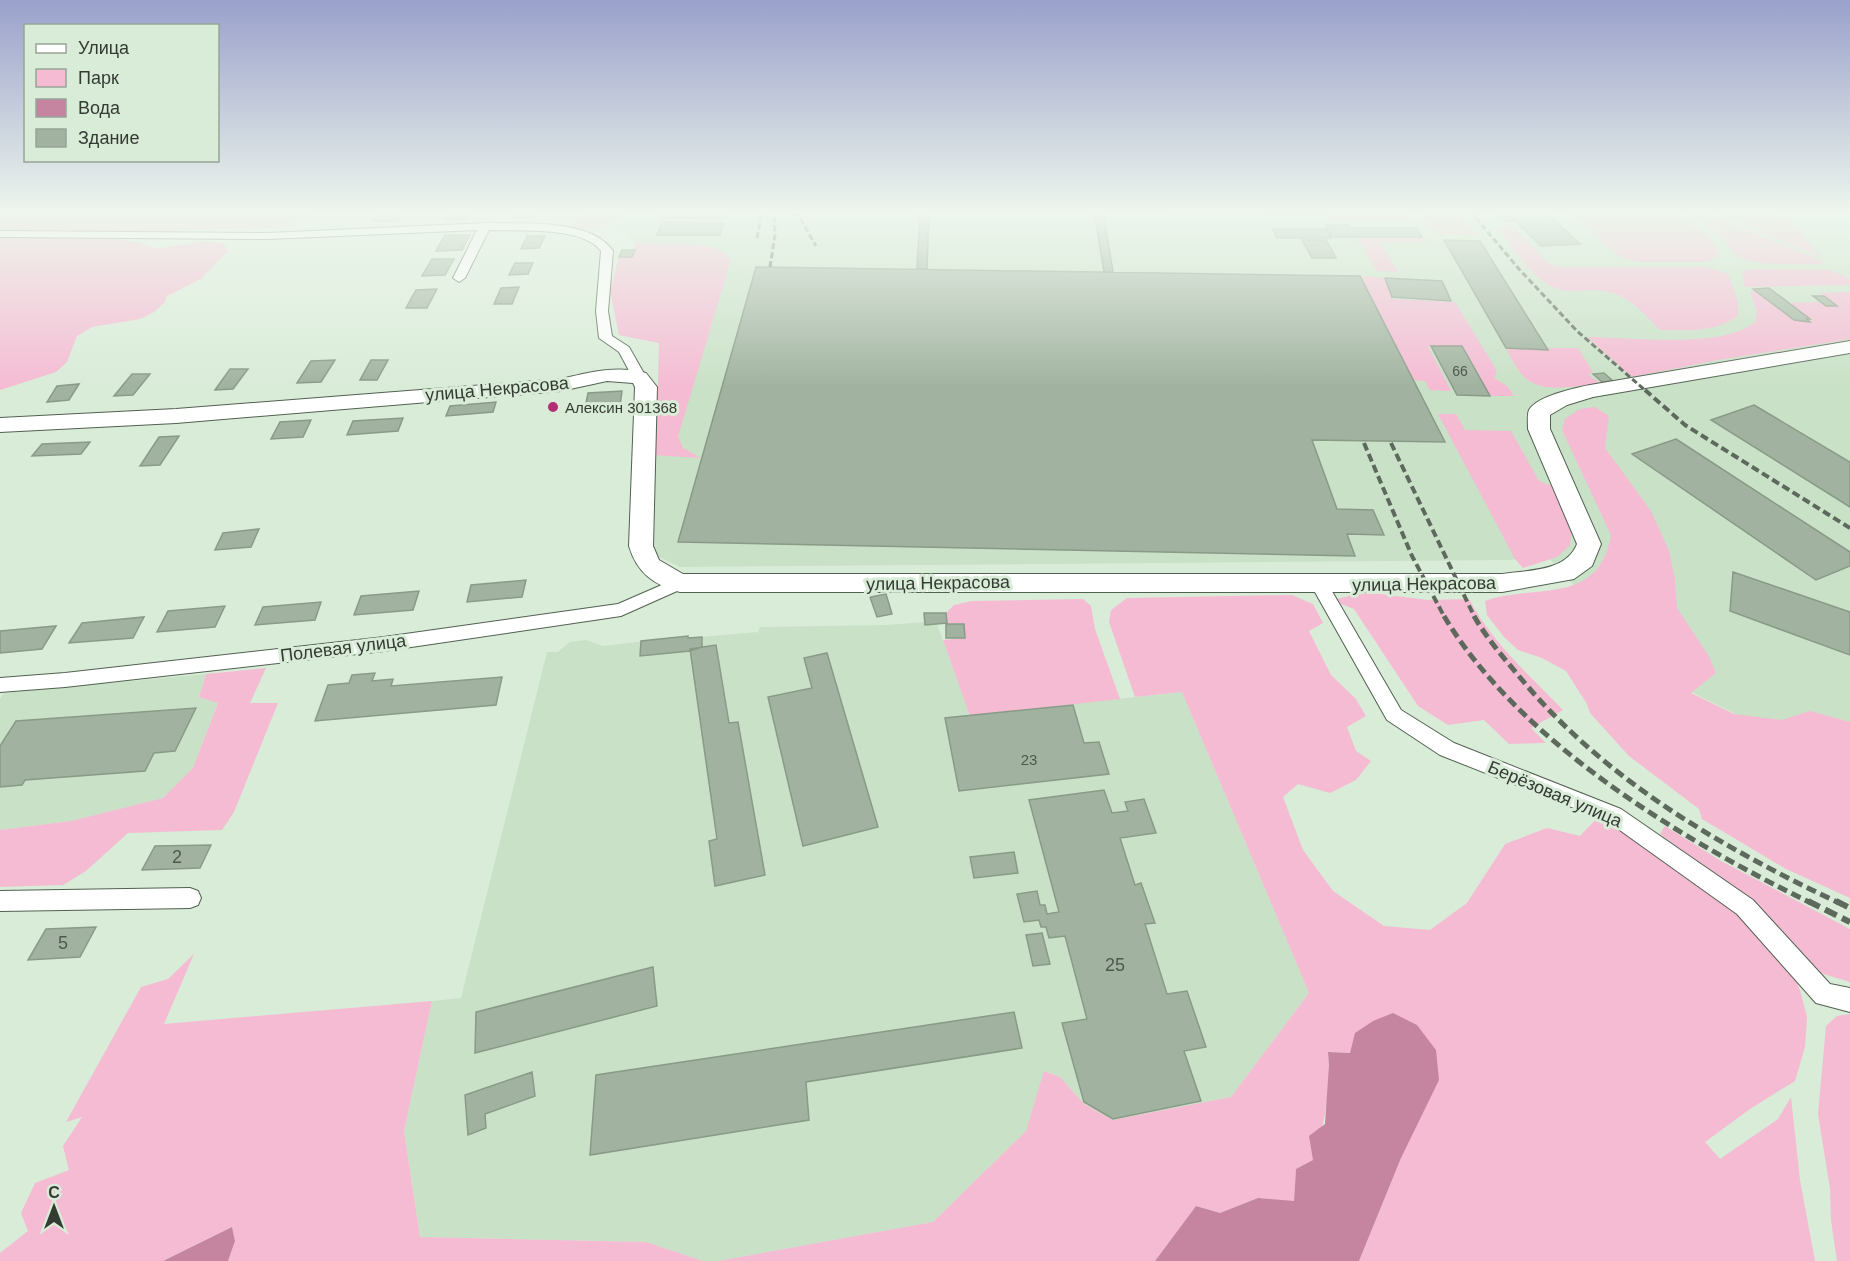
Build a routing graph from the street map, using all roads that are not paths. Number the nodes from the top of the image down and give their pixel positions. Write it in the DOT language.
graph roads {
  1 [pos="463,270"];
  2 [pos="606,270"];
  3 [pos="459,278"];
  4 [pos="1850,347"];
  5 [pos="639,377"];
  6 [pos="0,425"];
  7 [pos="680,583"];
  8 [pos="1320,585"];
  9 [pos="1,686"];
  10 [pos="190,898"];
  11 [pos="0,901"];
  12 [pos="1850,1000"];
  1 -- 3 [label="street"];
  2 -- 5 [label="street"];
  4 -- 8 [label="main road, улица Некрасова"];
  5 -- 6 [label="main road, улица Некрасова"];
  5 -- 7 [label="main road, улица Некрасова"];
  7 -- 8 [label="main road, улица Некрасова"];
  7 -- 9 [label="street, Полевая улица"];
  8 -- 12 [label="street, Берёзовая улица"];
  10 -- 11 [label="street"];
}
